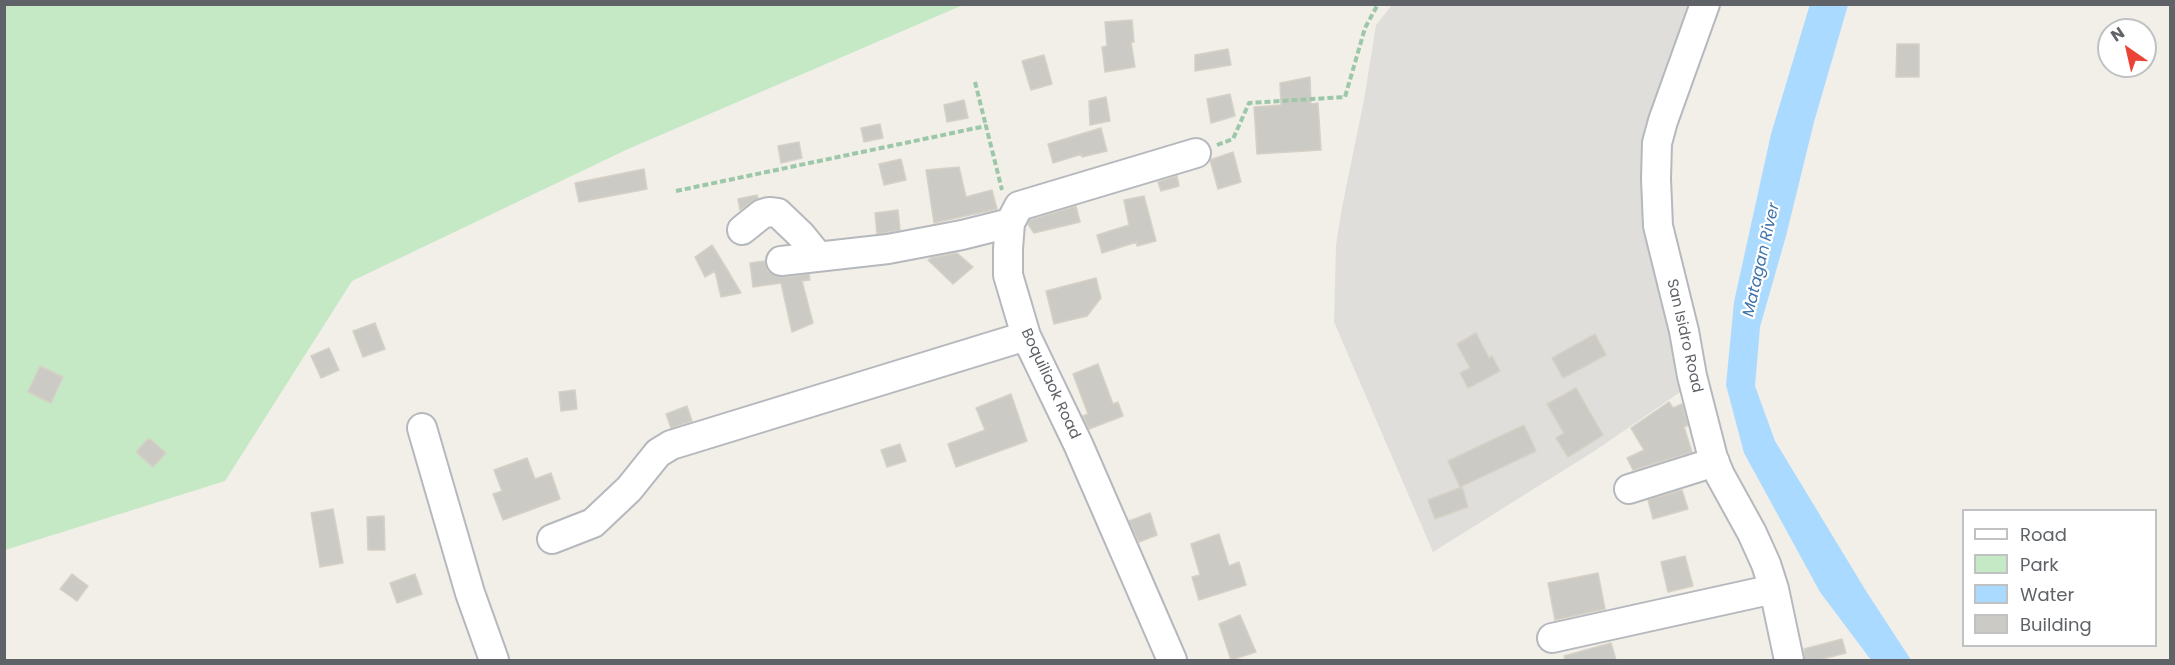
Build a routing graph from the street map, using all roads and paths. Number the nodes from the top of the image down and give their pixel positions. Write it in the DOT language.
graph roads {
  1 [pos="1378,4"];
  2 [pos="1705,4"];
  3 [pos="975,82"];
  4 [pos="986,126"];
  5 [pos="1197,153"];
  6 [pos="676,191"];
  7 [pos="1010,223"];
  8 [pos="742,230"];
  9 [pos="818,256"];
  10 [pos="781,261"];
  11 [pos="1026,336"];
  12 [pos="422,428"];
  13 [pos="1715,462"];
  14 [pos="1629,489"];
  15 [pos="552,539"];
  16 [pos="1774,589"];
  17 [pos="1552,638"];
  18 [pos="494,660"];
  19 [pos="1172,660"];
  20 [pos="1789,660"];
  1 -- 5 [label="path"];
  2 -- 13 [label="street, San Isidro Road"];
  3 -- 4 [label="path"];
  4 -- 6 [label="path"];
  4 -- 7 [label="path"];
  5 -- 7 [label="street"];
  7 -- 9 [label="street"];
  7 -- 11 [label="street, Boquiliaok Road"];
  8 -- 9 [label="street"];
  9 -- 10 [label="street"];
  11 -- 15 [label="street"];
  11 -- 19 [label="street, Boquiliaok Road"];
  12 -- 18 [label="street"];
  13 -- 14 [label="street"];
  13 -- 16 [label="street, San Isidro Road"];
  16 -- 17 [label="street"];
  16 -- 20 [label="street, San Isidro Road"];
}
